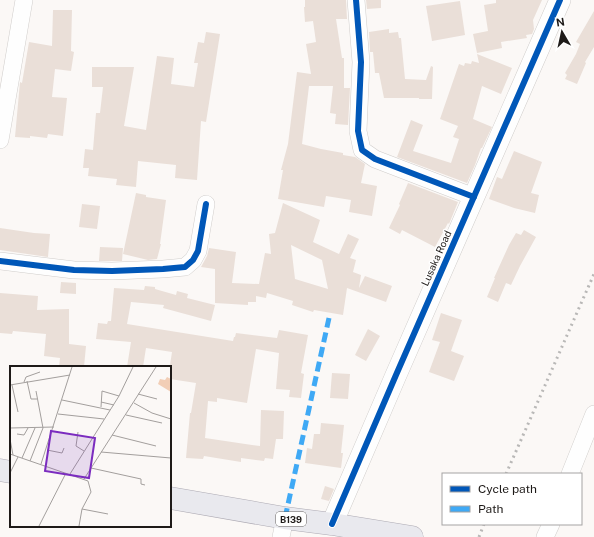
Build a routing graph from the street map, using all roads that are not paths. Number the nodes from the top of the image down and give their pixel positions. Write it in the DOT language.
graph roads {
  1 [pos="24,0"];
  2 [pos="356,0"];
  3 [pos="560,0"];
  4 [pos="0,140"];
  5 [pos="474,197"];
  6 [pos="206,204"];
  7 [pos="0,261"];
  8 [pos="594,414"];
  9 [pos="0,470"];
  10 [pos="10,472"];
  11 [pos="570,473"];
  12 [pos="171,498"];
  13 [pos="332,524"];
  14 [pos="551,525"];
  15 [pos="283,528"];
  16 [pos="412,537"];
  17 [pos="546,537"];
  1 -- 4 [label="street"];
  2 -- 5 [label="street"];
  3 -- 5 [label="street, Lusaka Road"];
  5 -- 13 [label="street, Lusaka Road"];
  6 -- 7 [label="street"];
  8 -- 11 [label="street"];
  9 -- 10 [label="main road"];
  12 -- 15 [label="main road, B139"];
  13 -- 15 [label="main road, B139"];
  13 -- 16 [label="main road, B139"];
  14 -- 17 [label="street"];
}
